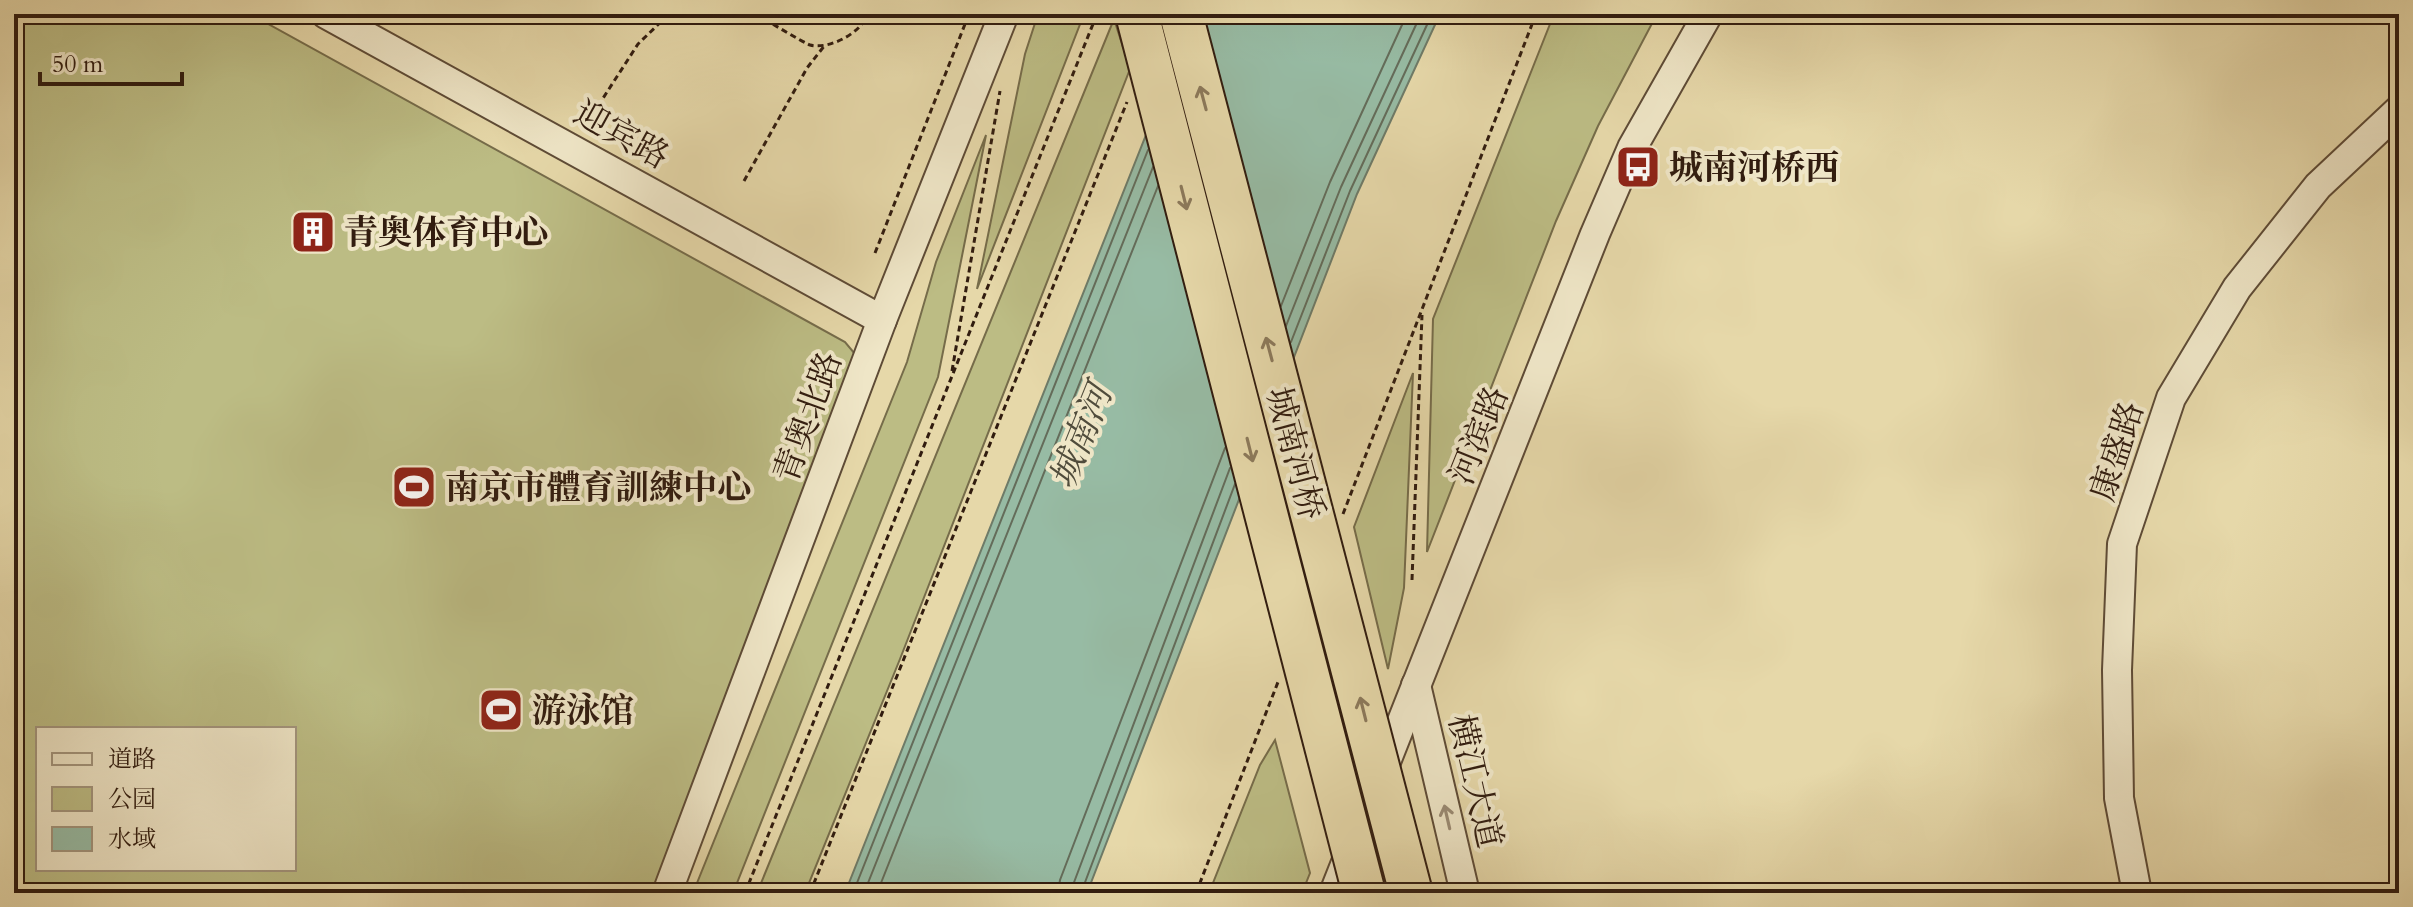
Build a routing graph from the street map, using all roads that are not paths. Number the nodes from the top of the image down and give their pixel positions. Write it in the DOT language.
graph roads {
  1 [pos="326,14"];
  2 [pos="1004,14"];
  3 [pos="1137,14"];
  4 [pos="1181,14"];
  5 [pos="1708,14"];
  6 [pos="2399,110"];
  7 [pos="882,320"];
  8 [pos="1416,685"];
  9 [pos="667,893"];
  10 [pos="1334,893"];
  11 [pos="1364,893"];
  12 [pos="1411,893"];
  13 [pos="1465,893"];
  14 [pos="2137,893"];
  1 -- 7 [label="street, 迎宾路"];
  2 -- 7 [label="street, 青奥北路"];
  3 -- 11 [label="highway, 城南河桥, one-way, bridge"];
  12 -- 4 [label="highway, 城南河桥, one-way, bridge"];
  5 -- 8 [label="street, 河滨路"];
  6 -- 14 [label="street, 康盛路"];
  7 -- 9 [label="street, 青奥北路"];
  8 -- 10 [label="street, 河滨路"];
  13 -- 8 [label="street, 横江大道, one-way"];
}
